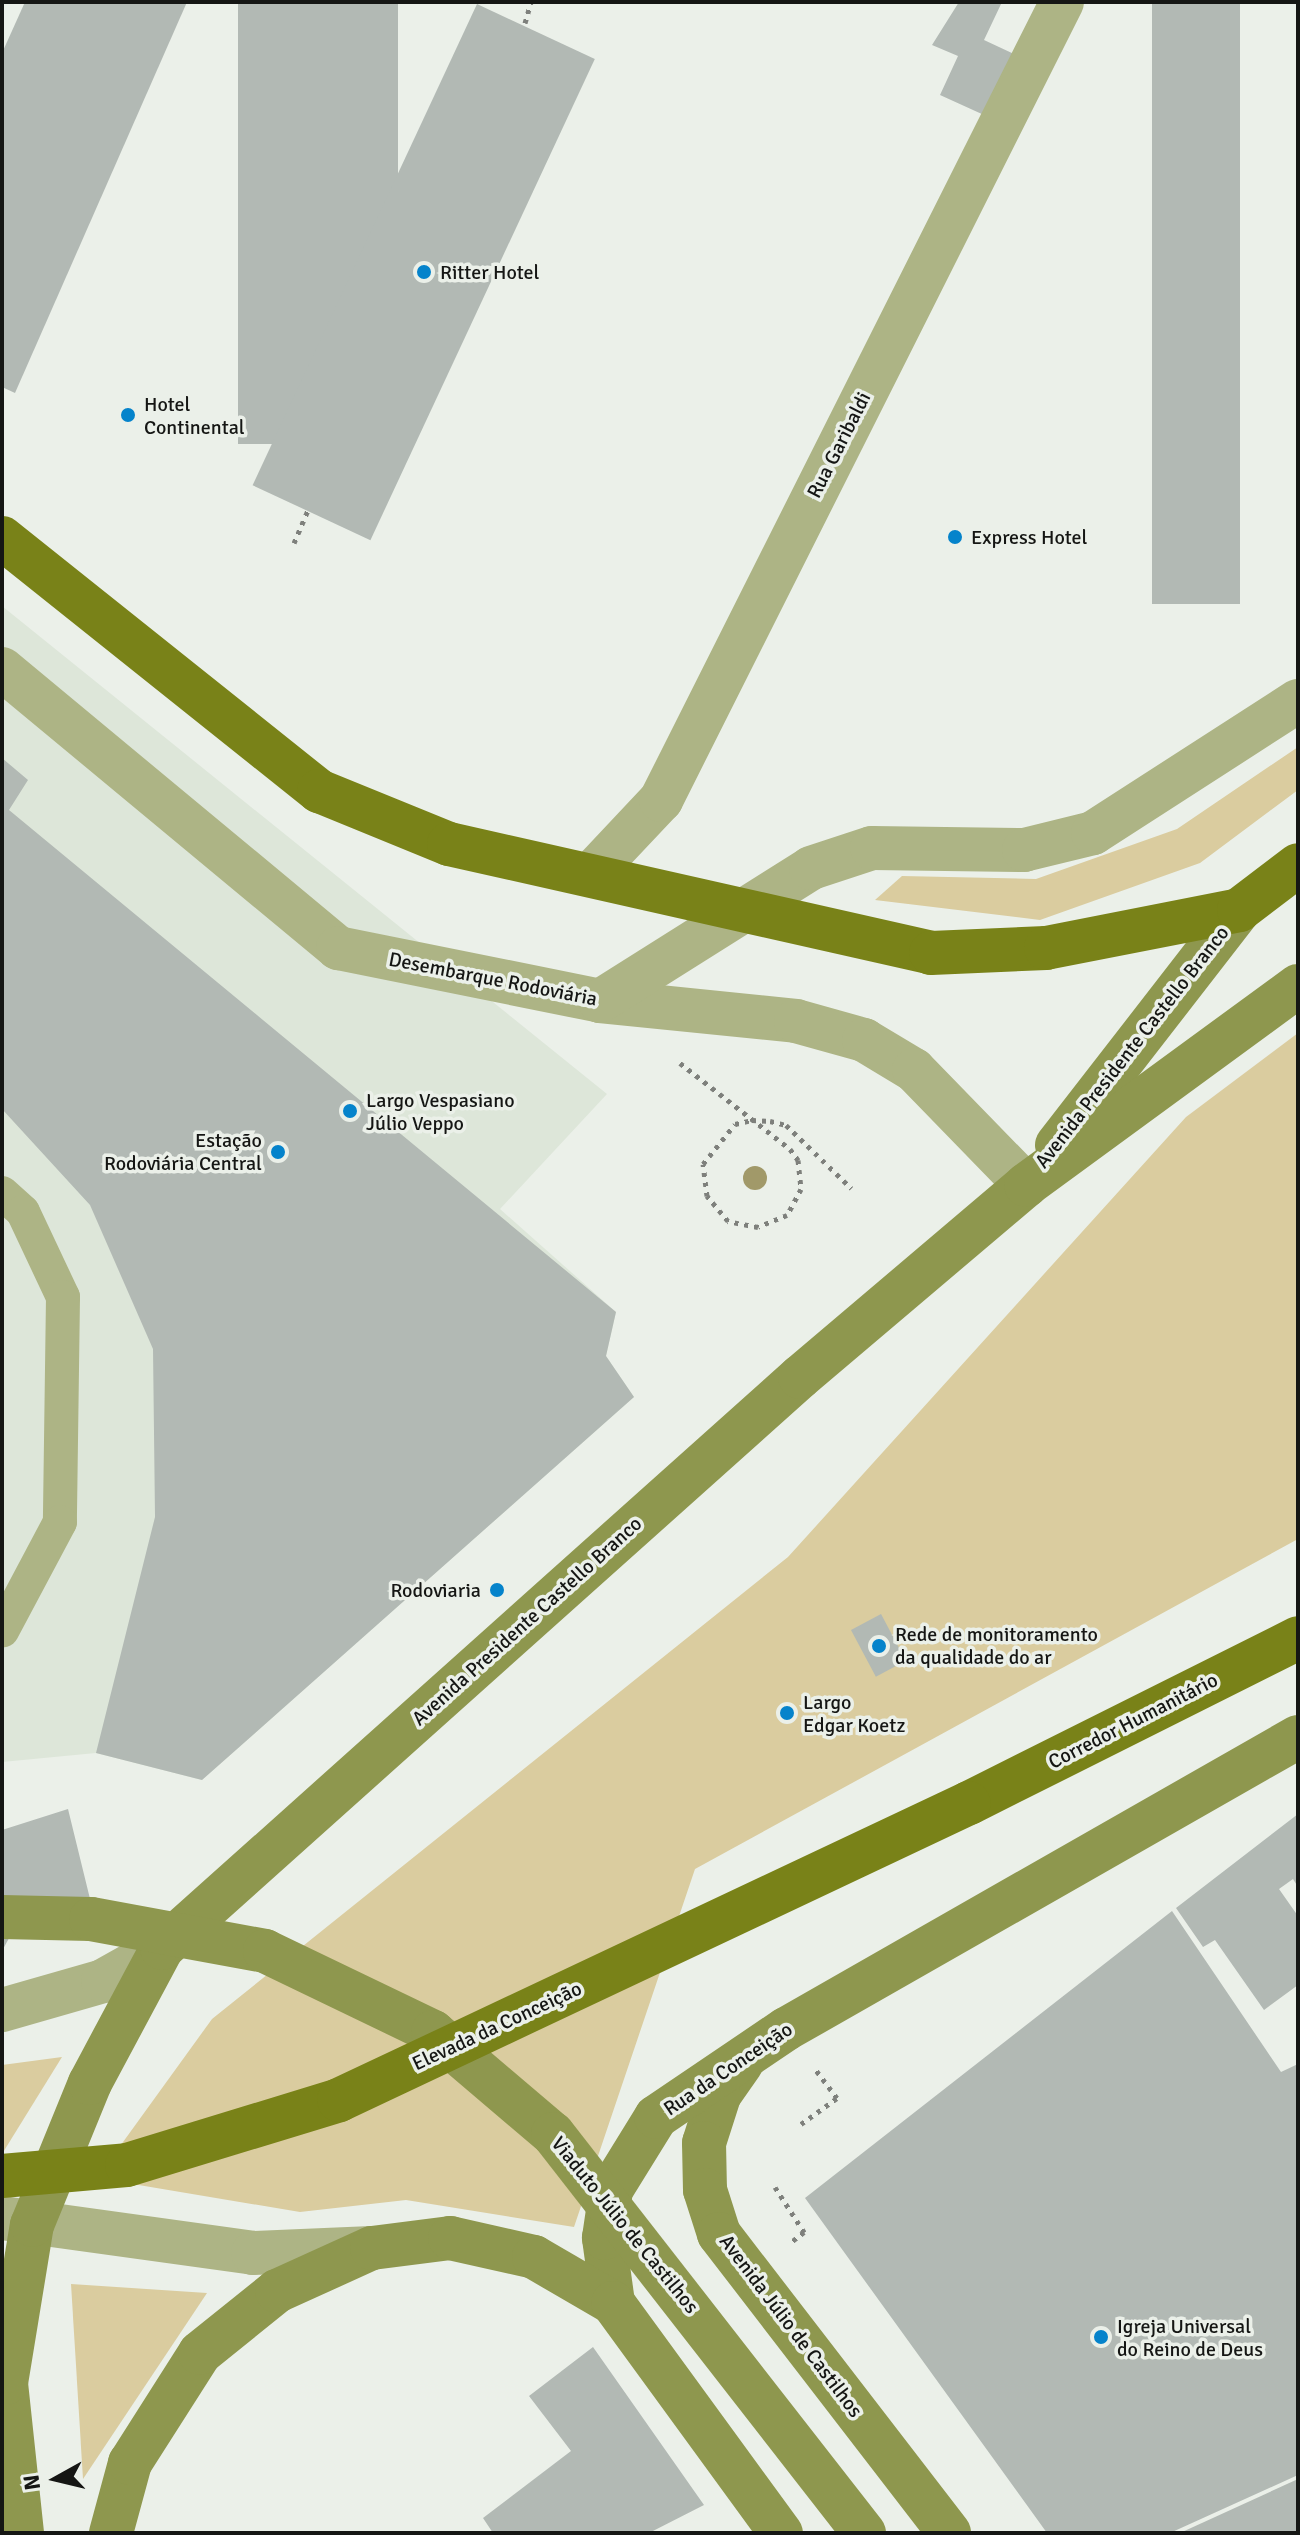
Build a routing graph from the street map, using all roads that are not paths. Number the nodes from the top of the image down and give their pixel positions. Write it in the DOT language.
graph roads {
  1 [pos="1062,2"];
  2 [pos="2,538"];
  3 [pos="2,669"];
  4 [pos="1298,701"];
  5 [pos="1298,865"];
  6 [pos="594,871"];
  7 [pos="1239,910"];
  8 [pos="748,911"];
  9 [pos="1298,986"];
  10 [pos="600,1001"];
  11 [pos="1026,1185"];
  12 [pos="2,1193"];
  13 [pos="2,1631"];
  14 [pos="1298,1638"];
  15 [pos="1298,1737"];
  16 [pos="969,1803"];
  17 [pos="2,1917"];
  18 [pos="162,1948"];
  19 [pos="2,2010"];
  20 [pos="746,2056"];
  21 [pos="2,2176"];
  22 [pos="17,2222"];
  23 [pos="372,2248"];
  24 [pos="613,2303"];
  25 [pos="22,2533"];
  26 [pos="111,2533"];
  27 [pos="781,2533"];
  28 [pos="864,2533"];
  29 [pos="949,2533"];
  1 -- 6 [label="street, Rua Garibaldi"];
  2 -- 6 [label="main road"];
  3 -- 10 [label="street, Desembarque Rodoviária"];
  4 -- 8 [label="street"];
  5 -- 7 [label="main road"];
  6 -- 8 [label="main road"];
  7 -- 8 [label="main road"];
  7 -- 11 [label="main road, Avenida Presidente Castello Branco"];
  8 -- 10 [label="street"];
  9 -- 11 [label="main road, Avenida Presidente Castello Branco"];
  10 -- 11 [label="street, Desembarque Rodoviária"];
  11 -- 18 [label="main road, Avenida Presidente Castello Branco"];
  12 -- 13 [label="lane"];
  14 -- 16 [label="main road, Corredor Humanitário"];
  15 -- 20 [label="main road, Rua da Conceição"];
  16 -- 21 [label="main road, Elevada da Conceição, bridge"];
  17 -- 28 [label="main road, Viaduto Júlio de Castilhos, bridge"];
  18 -- 19 [label="street, Avenida Presidente Castello Branco"];
  18 -- 22 [label="main road"];
  20 -- 24 [label="main road, Rua da Conceição"];
  20 -- 29 [label="main road, Avenida Júlio de Castilhos"];
  22 -- 23 [label="street"];
  22 -- 25 [label="main road"];
  23 -- 24 [label="main road"];
  23 -- 26 [label="main road"];
  24 -- 27 [label="main road"];
}
